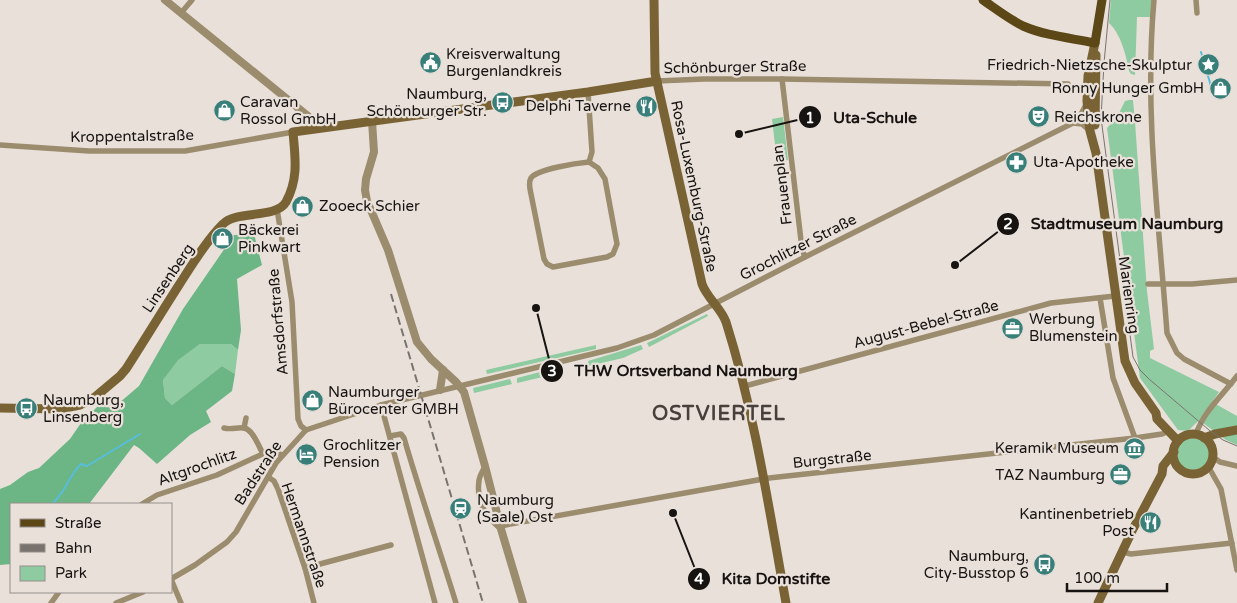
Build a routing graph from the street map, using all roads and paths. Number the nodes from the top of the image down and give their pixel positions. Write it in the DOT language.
graph roads {
  1 [pos="165,0"];
  2 [pos="192,0"];
  3 [pos="654,0"];
  4 [pos="983,0"];
  5 [pos="1102,0"];
  6 [pos="1154,0"];
  7 [pos="1196,0"];
  8 [pos="181,13"];
  9 [pos="1197,13"];
  10 [pos="1095,43"];
  11 [pos="782,80"];
  12 [pos="657,81"];
  13 [pos="1068,84"];
  14 [pos="588,92"];
  15 [pos="1087,102"];
  16 [pos="372,121"];
  17 [pos="1073,123"];
  18 [pos="315,129"];
  19 [pos="1090,131"];
  20 [pos="293,132"];
  21 [pos="1094,142"];
  22 [pos="0,145"];
  23 [pos="589,162"];
  24 [pos="276,209"];
  25 [pos="805,257"];
  26 [pos="1237,280"];
  27 [pos="1163,283"];
  28 [pos="1148,284"];
  29 [pos="1115,296"];
  30 [pos="1100,298"];
  31 [pos="714,304"];
  32 [pos="443,370"];
  33 [pos="1237,376"];
  34 [pos="1231,384"];
  35 [pos="459,386"];
  36 [pos="745,386"];
  37 [pos="440,390"];
  38 [pos="381,405"];
  39 [pos="0,408"];
  40 [pos="246,418"];
  41 [pos="224,428"];
  42 [pos="244,428"];
  43 [pos="1167,428"];
  44 [pos="306,430"];
  45 [pos="1237,430"];
  46 [pos="1224,433"];
  47 [pos="390,436"];
  48 [pos="1200,436"];
  49 [pos="1135,438"];
  50 [pos="1178,442"];
  51 [pos="1212,448"];
  52 [pos="1174,452"];
  53 [pos="263,454"];
  54 [pos="282,456"];
  55 [pos="1212,458"];
  56 [pos="486,466"];
  57 [pos="1208,466"];
  58 [pos="1237,466"];
  59 [pos="1180,468"];
  60 [pos="1162,474"];
  61 [pos="268,476"];
  62 [pos="764,480"];
  63 [pos="144,503"];
  64 [pos="500,527"];
  65 [pos="1232,543"];
  66 [pos="391,545"];
  67 [pos="1123,552"];
  68 [pos="305,568"];
  69 [pos="1237,570"];
  70 [pos="172,578"];
  71 [pos="172,581"];
  72 [pos="141,593"];
  73 [pos="116,603"];
  74 [pos="181,603"];
  75 [pos="314,603"];
  76 [pos="435,603"];
  77 [pos="456,603"];
  78 [pos="523,603"];
  79 [pos="786,603"];
  80 [pos="1098,603"];
  1 -- 8 [label="street"];
  2 -- 8 [label="street"];
  3 -- 12 [label="main road, Rosa-Luxemburg-Straße"];
  4 -- 10 [label="main road"];
  5 -- 10 [label="main road"];
  6 -- 27 [label="street"];
  7 -- 9 [label="street"];
  8 -- 18 [label="street"];
  10 -- 15 [label="main road"];
  10 -- 21 [label="main road"];
  11 -- 12 [label="street, Schönburger Straße"];
  11 -- 13 [label="street, Schönburger Straße"];
  11 -- 25 [label="street, Frauenplan"];
  12 -- 14 [label="main road, Schönburger Straße"];
  12 -- 31 [label="main road, Rosa-Luxemburg-Straße"];
  14 -- 16 [label="main road, Schönburger Straße"];
  14 -- 23 [label="street"];
  15 -- 17 [label="street, Grochlitzer Straße"];
  15 -- 19 [label="main road"];
  16 -- 18 [label="main road, Schönburger Straße"];
  16 -- 32 [label="street"];
  17 -- 19 [label="street"];
  17 -- 25 [label="street, Grochlitzer Straße"];
  18 -- 20 [label="main road"];
  19 -- 21 [label="main road"];
  20 -- 22 [label="street, Kroppentalstraße"];
  20 -- 24 [label="main road"];
  21 -- 29 [label="main road, Marienring"];
  23 -- 23 [label="street"];
  24 -- 39 [label="main road, Linsenberg"];
  24 -- 44 [label="street, Amsdorfstraße"];
  25 -- 31 [label="street, Grochlitzer Straße"];
  26 -- 27 [label="street"];
  27 -- 28 [label="street"];
  27 -- 34 [label="street"];
  29 -- 30 [label="street, August-Bebel-Straße"];
  29 -- 43 [label="main road, Marienring"];
  30 -- 36 [label="street, August-Bebel-Straße"];
  30 -- 49 [label="street, Marienring"];
  31 -- 35 [label="street, Grochlitzer Straße"];
  31 -- 36 [label="main road, Rosa-Luxemburg-Straße"];
  32 -- 35 [label="street"];
  32 -- 37 [label="street"];
  33 -- 34 [label="street"];
  34 -- 48 [label="street"];
  35 -- 37 [label="street, Grochlitzer Straße"];
  35 -- 56 [label="street"];
  36 -- 62 [label="main road"];
  37 -- 38 [label="street, Grochlitzer Straße"];
  38 -- 44 [label="street, Badstraße"];
  38 -- 47 [label="street"];
  40 -- 42 [label="street"];
  41 -- 42 [label="street, Altgrochlitz"];
  42 -- 53 [label="street, Altgrochlitz"];
  43 -- 49 [label="street, Burgstraße"];
  43 -- 50 [label="main road, Marienring"];
  44 -- 54 [label="street, Badstraße"];
  45 -- 46 [label="main road"];
  46 -- 48 [label="main road"];
  46 -- 51 [label="main road"];
  47 -- 76 [label="street"];
  47 -- 77 [label="street"];
  48 -- 50 [label="main road"];
  48 -- 51 [label="main road"];
  49 -- 62 [label="street, Burgstraße"];
  50 -- 52 [label="main road"];
  51 -- 55 [label="main road"];
  52 -- 59 [label="main road"];
  52 -- 60 [label="main road"];
  53 -- 54 [label="street"];
  53 -- 63 [label="street, Altgrochlitz"];
  54 -- 61 [label="street, Badstraße"];
  55 -- 57 [label="main road"];
  55 -- 58 [label="street"];
  56 -- 64 [label="street"];
  56 -- 64 [label="street"];
  57 -- 59 [label="main road"];
  57 -- 65 [label="street"];
  59 -- 60 [label="main road"];
  60 -- 67 [label="main road"];
  61 -- 68 [label="street, Hermannstraße"];
  61 -- 70 [label="street, Badstraße"];
  62 -- 64 [label="street, Burgstraße"];
  62 -- 79 [label="main road"];
  64 -- 78 [label="street"];
  65 -- 67 [label="street"];
  65 -- 69 [label="street"];
  66 -- 68 [label="street"];
  67 -- 80 [label="main road"];
  68 -- 75 [label="street, Hermannstraße"];
  71 -- 74 [label="street"];
  72 -- 73 [label="street"];
}
